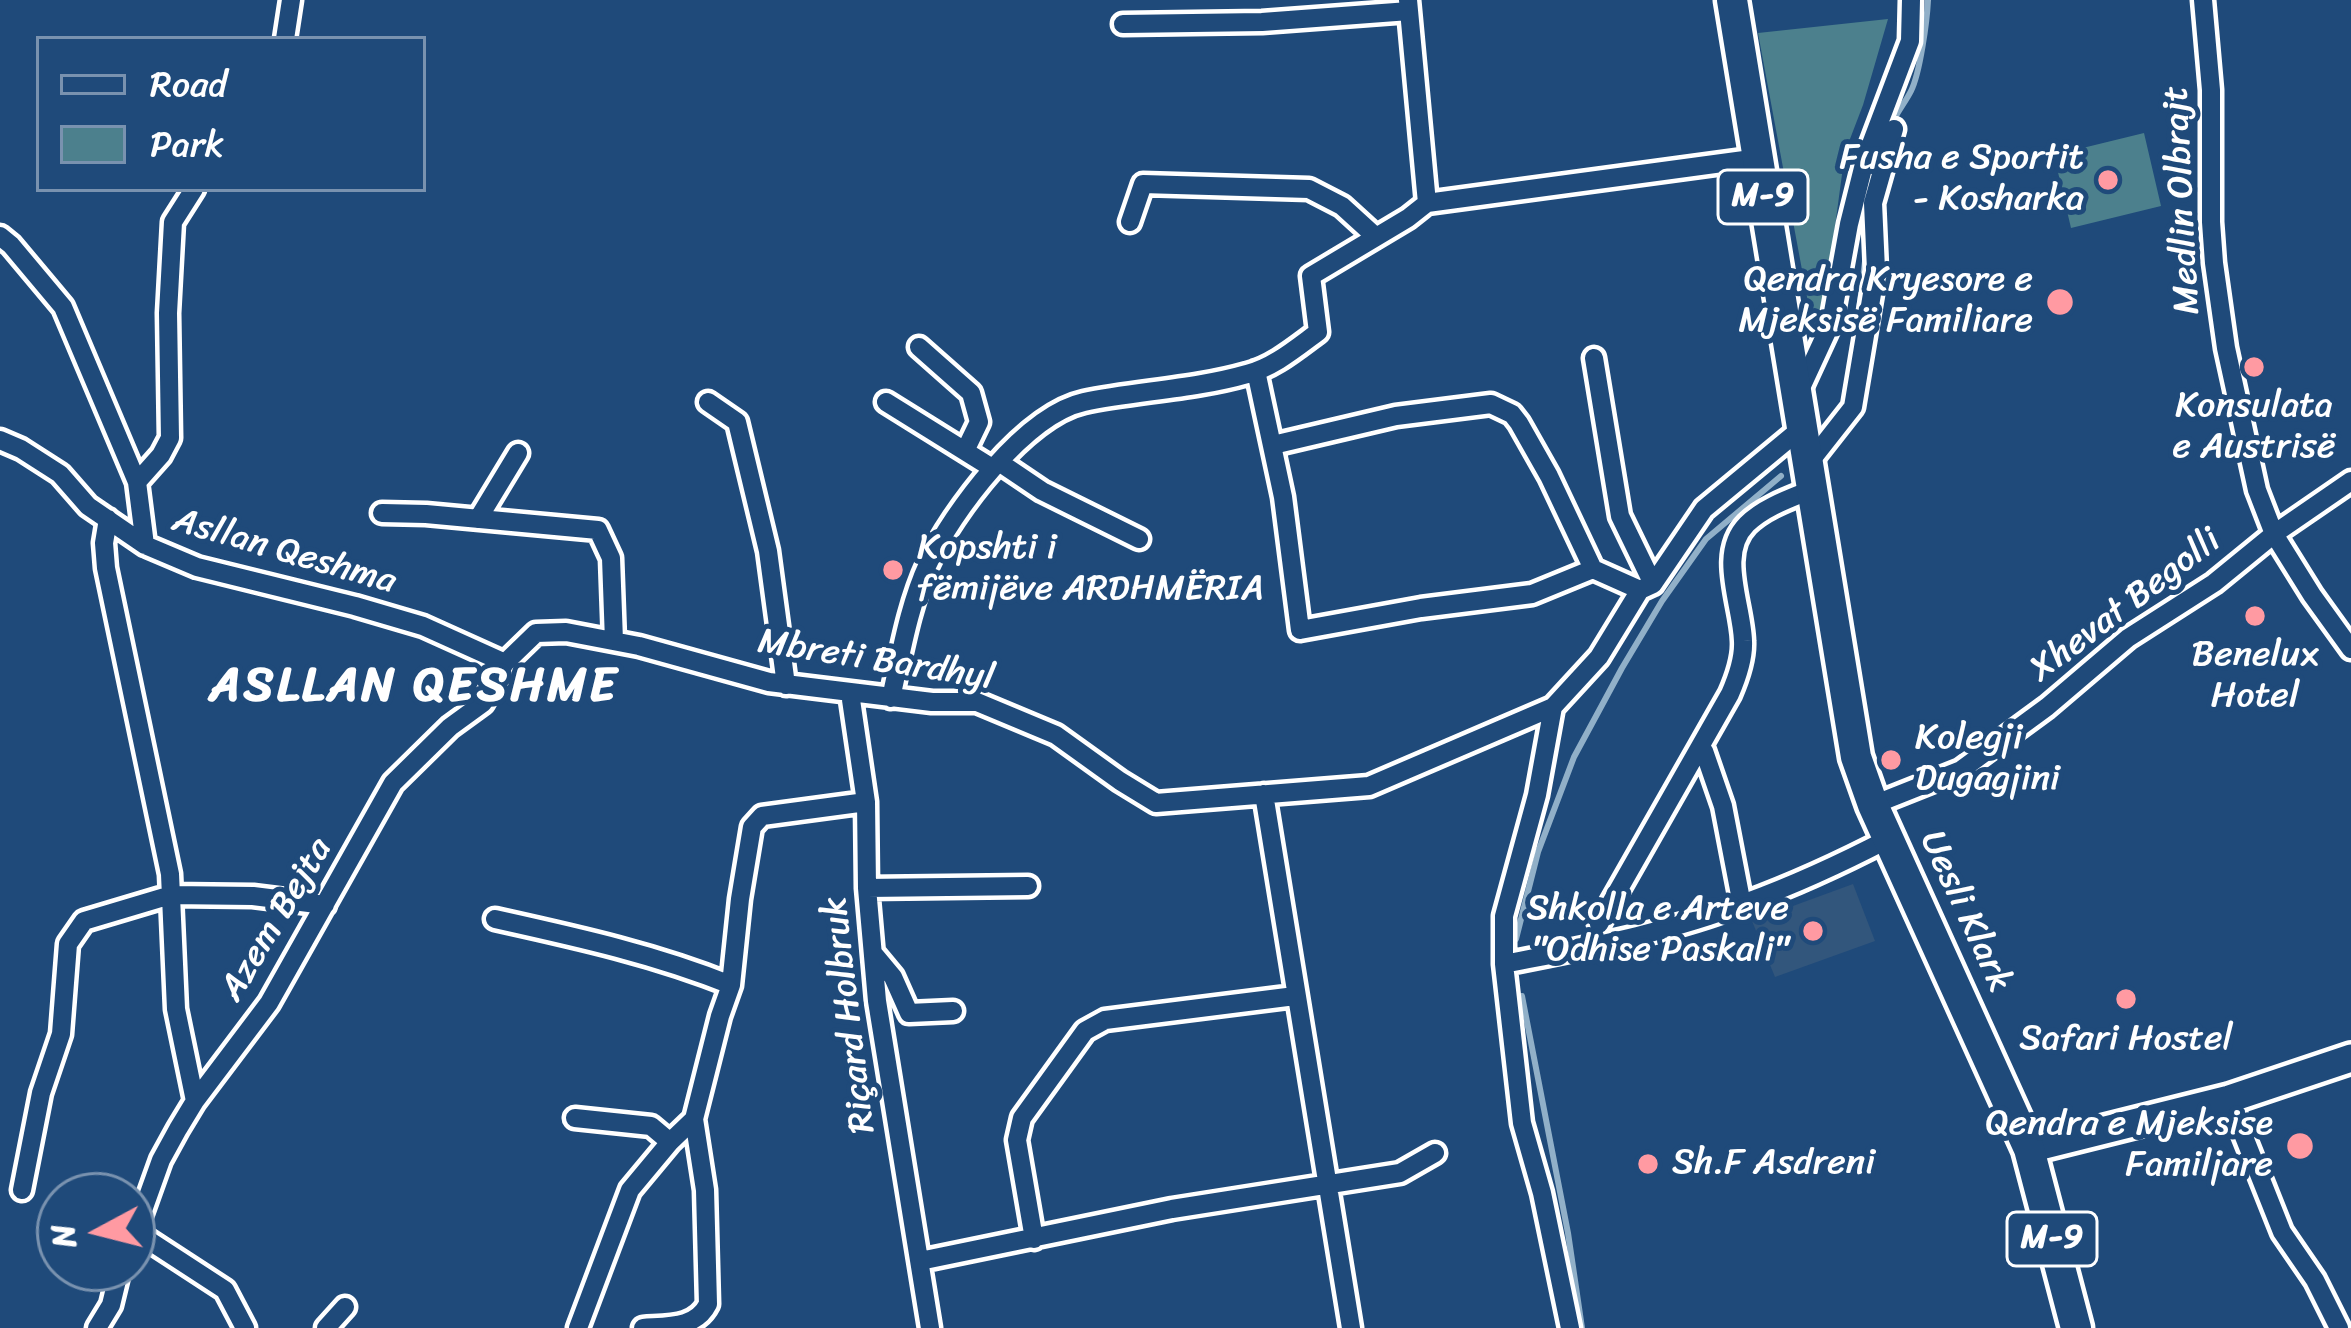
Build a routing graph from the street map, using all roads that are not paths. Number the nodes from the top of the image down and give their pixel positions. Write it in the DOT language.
graph roads {
  1 [pos="291,0"];
  2 [pos="1732,0"];
  3 [pos="1911,0"];
  4 [pos="2203,0"];
  5 [pos="1409,5"];
  6 [pos="1123,24"];
  7 [pos="285,36"];
  8 [pos="1894,129"];
  9 [pos="1759,158"];
  10 [pos="192,192"];
  11 [pos="1426,203"];
  12 [pos="1130,222"];
  13 [pos="0,236"];
  14 [pos="1376,237"];
  15 [pos="919,347"];
  16 [pos="1594,358"];
  17 [pos="1256,371"];
  18 [pos="1798,394"];
  19 [pos="708,402"];
  20 [pos="886,402"];
  21 [pos="1803,428"];
  22 [pos="0,440"];
  23 [pos="1273,445"];
  24 [pos="965,451"];
  25 [pos="518,453"];
  26 [pos="996,465"];
  27 [pos="1811,476"];
  28 [pos="137,482"];
  29 [pos="2351,482"];
  30 [pos="382,513"];
  31 [pos="108,519"];
  32 [pos="478,519"];
  33 [pos="2274,534"];
  34 [pos="1139,539"];
  35 [pos="145,545"];
  36 [pos="1593,569"];
  37 [pos="1647,587"];
  38 [pos="614,641"];
  39 [pos="2351,648"];
  40 [pos="505,663"];
  41 [pos="786,685"];
  42 [pos="850,693"];
  43 [pos="891,698"];
  44 [pos="1553,706"];
  45 [pos="1703,751"];
  46 [pos="1264,794"];
  47 [pos="866,802"];
  48 [pos="1873,806"];
  49 [pos="1888,838"];
  50 [pos="1028,886"];
  51 [pos="867,888"];
  52 [pos="171,895"];
  53 [pos="325,905"];
  54 [pos="1742,905"];
  55 [pos="495,919"];
  56 [pos="1599,924"];
  57 [pos="873,953"];
  58 [pos="1504,964"];
  59 [pos="731,985"];
  60 [pos="1294,996"];
  61 [pos="953,1011"];
  62 [pos="2351,1058"];
  63 [pos="2228,1099"];
  64 [pos="195,1101"];
  65 [pos="575,1118"];
  66 [pos="694,1119"];
  67 [pos="670,1142"];
  68 [pos="2030,1149"];
  69 [pos="1435,1153"];
  70 [pos="156,1174"];
  71 [pos="1325,1185"];
  72 [pos="22,1190"];
  73 [pos="1034,1239"];
  74 [pos="156,1249"];
  75 [pos="920,1261"];
  76 [pos="114,1292"];
  77 [pos="345,1307"];
  78 [pos="98,1328"];
  79 [pos="245,1328"];
  80 [pos="326,1328"];
  81 [pos="578,1328"];
  82 [pos="643,1328"];
  83 [pos="930,1328"];
  84 [pos="1351,1328"];
  85 [pos="1570,1328"];
  86 [pos="2076,1328"];
  87 [pos="2338,1328"];
  1 -- 7 [label="street"];
  2 -- 9 [label="main road, Uesli Klark / M-9"];
  3 -- 18 [label="street"];
  4 -- 33 [label="street, Medlin Olbrajt"];
  5 -- 6 [label="street"];
  5 -- 11 [label="street"];
  8 -- 27 [label="street"];
  9 -- 11 [label="street"];
  9 -- 18 [label="main road, Uesli Klark / M-9"];
  10 -- 28 [label="street, Asllan Qeshma"];
  11 -- 14 [label="street"];
  12 -- 14 [label="street"];
  13 -- 28 [label="street"];
  14 -- 17 [label="street"];
  15 -- 24 [label="street"];
  16 -- 37 [label="street"];
  17 -- 23 [label="street"];
  17 -- 26 [label="street"];
  18 -- 21 [label="main road, Uesli Klark / M-9"];
  19 -- 41 [label="street"];
  20 -- 24 [label="street"];
  21 -- 27 [label="main road, Uesli Klark / M-9"];
  21 -- 37 [label="street, Mbreti Bardhyl"];
  22 -- 31 [label="street, Asllan Qeshma"];
  23 -- 36 [label="street"];
  23 -- 36 [label="street"];
  24 -- 26 [label="street"];
  25 -- 32 [label="street"];
  26 -- 34 [label="street"];
  26 -- 43 [label="street"];
  27 -- 48 [label="main road, Uesli Klark / M-9"];
  27 -- 56 [label="street"];
  28 -- 35 [label="street"];
  29 -- 33 [label="street, Xhevat Begolli"];
  30 -- 32 [label="street"];
  31 -- 35 [label="street, Asllan Qeshma"];
  31 -- 52 [label="street"];
  32 -- 38 [label="street"];
  33 -- 39 [label="street, Medlin Olbrajt"];
  33 -- 48 [label="street, Xhevat Begolli"];
  35 -- 40 [label="street, Asllan Qeshma"];
  36 -- 37 [label="street"];
  37 -- 44 [label="street, Mbreti Bardhyl"];
  38 -- 40 [label="street, Mbreti Bardhyl"];
  38 -- 41 [label="street, Mbreti Bardhyl"];
  40 -- 53 [label="street, Azem Bejta"];
  41 -- 42 [label="street, Mbreti Bardhyl"];
  42 -- 43 [label="street, Mbreti Bardhyl"];
  42 -- 47 [label="street, Riçard Holbruk"];
  43 -- 46 [label="street, Mbreti Bardhyl"];
  44 -- 46 [label="street, Mbreti Bardhyl"];
  44 -- 58 [label="street"];
  45 -- 54 [label="street"];
  46 -- 60 [label="street"];
  47 -- 51 [label="street, Riçard Holbruk"];
  47 -- 59 [label="street"];
  48 -- 49 [label="main road, Uesli Klark / M-9"];
  49 -- 54 [label="street"];
  49 -- 68 [label="main road, Uesli Klark / M-9"];
  50 -- 51 [label="street"];
  51 -- 57 [label="street, Riçard Holbruk"];
  52 -- 53 [label="street"];
  52 -- 64 [label="street"];
  52 -- 72 [label="street"];
  53 -- 64 [label="street, Azem Bejta"];
  54 -- 58 [label="street"];
  55 -- 59 [label="street"];
  57 -- 61 [label="street"];
  57 -- 75 [label="street, Riçard Holbruk"];
  58 -- 85 [label="street"];
  59 -- 66 [label="street"];
  60 -- 71 [label="street"];
  60 -- 73 [label="street"];
  62 -- 63 [label="street"];
  63 -- 68 [label="street"];
  63 -- 87 [label="street"];
  64 -- 70 [label="street, Azem Bejta"];
  65 -- 67 [label="street"];
  66 -- 67 [label="street"];
  66 -- 82 [label="street"];
  67 -- 81 [label="street"];
  68 -- 86 [label="main road, M-9"];
  69 -- 71 [label="street"];
  71 -- 73 [label="street"];
  71 -- 84 [label="street"];
  73 -- 75 [label="street"];
  74 -- 79 [label="street, Azem Bejta"];
  75 -- 83 [label="street, Riçard Holbruk"];
  76 -- 78 [label="street"];
  77 -- 80 [label="street"];
}
